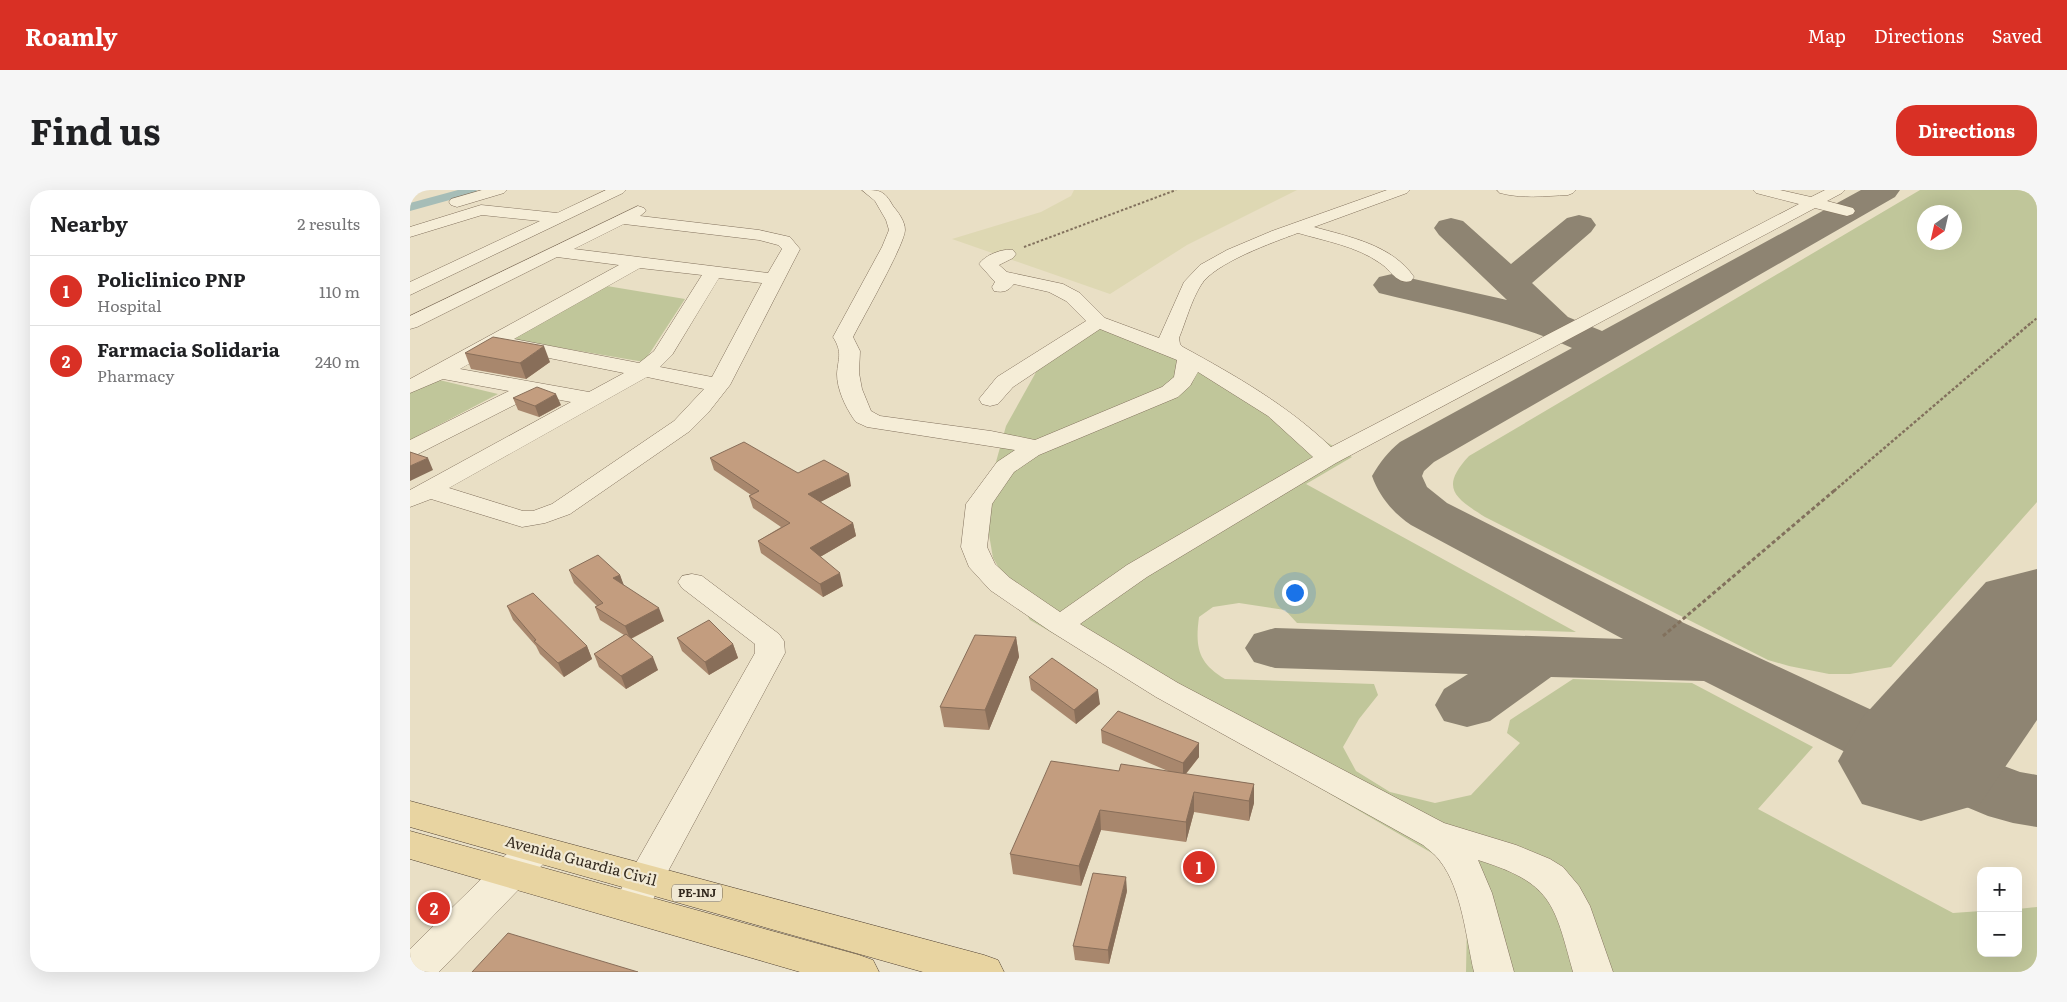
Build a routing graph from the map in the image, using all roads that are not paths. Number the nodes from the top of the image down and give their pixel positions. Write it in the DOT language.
graph roads {
  1 [pos="499,190"];
  2 [pos="515,190"];
  3 [pos="618,190"];
  4 [pos="870,190"];
  5 [pos="1402,190"];
  6 [pos="1504,190"];
  7 [pos="1568,190"];
  8 [pos="1760,190"];
  9 [pos="1837,190"];
  10 [pos="474,201"];
  11 [pos="1813,203"];
  12 [pos="650,205"];
  13 [pos="439,207"];
  14 [pos="1846,211"];
  15 [pos="458,217"];
  16 [pos="561,218"];
  17 [pos="622,219"];
  18 [pos="1298,228"];
  19 [pos="410,232"];
  20 [pos="555,252"];
  21 [pos="1006,254"];
  22 [pos="636,263"];
  23 [pos="410,270"];
  24 [pos="713,272"];
  25 [pos="1405,277"];
  26 [pos="434,278"];
  27 [pos="774,279"];
  28 [pos="410,289"];
  29 [pos="1098,322"];
  30 [pos="410,323"];
  31 [pos="495,341"];
  32 [pos="1181,354"];
  33 [pos="644,370"];
  34 [pos="440,372"];
  35 [pos="719,385"];
  36 [pos="410,386"];
  37 [pos="531,388"];
  38 [pos="592,399"];
  39 [pos="990,400"];
  40 [pos="1037,447"];
  41 [pos="410,449"];
  42 [pos="1328,458"];
  43 [pos="419,495"];
  44 [pos="692,582"];
  45 [pos="1060,625"];
  46 [pos="410,814"];
  47 [pos="1436,835"];
  48 [pos="410,845"];
  49 [pos="523,861"];
  50 [pos="638,893"];
  51 [pos="413,972"];
  52 [pos="859,972"];
  53 [pos="984,972"];
  54 [pos="1494,972"];
  55 [pos="1593,972"];
  1 -- 10 [label="street"];
  2 -- 10 [label="street"];
  3 -- 16 [label="street"];
  4 -- 40 [label="street"];
  5 -- 18 [label="street"];
  6 -- 7 [label="street"];
  8 -- 11 [label="street"];
  9 -- 11 [label="street"];
  10 -- 13 [label="street"];
  10 -- 15 [label="street"];
  11 -- 14 [label="street"];
  11 -- 42 [label="street"];
  12 -- 17 [label="street"];
  15 -- 16 [label="street"];
  15 -- 19 [label="street"];
  16 -- 26 [label="street"];
  17 -- 20 [label="street"];
  17 -- 27 [label="street"];
  18 -- 25 [label="street"];
  18 -- 32 [label="street"];
  20 -- 22 [label="street"];
  20 -- 30 [label="street"];
  21 -- 29 [label="street"];
  22 -- 24 [label="street"];
  22 -- 31 [label="street"];
  23 -- 26 [label="street"];
  24 -- 27 [label="street"];
  24 -- 33 [label="street"];
  26 -- 28 [label="street"];
  27 -- 35 [label="street"];
  29 -- 32 [label="street"];
  29 -- 39 [label="street"];
  31 -- 33 [label="street"];
  31 -- 34 [label="street"];
  32 -- 40 [label="street"];
  32 -- 42 [label="street"];
  33 -- 35 [label="street"];
  33 -- 38 [label="street"];
  34 -- 36 [label="street"];
  34 -- 37 [label="street"];
  35 -- 43 [label="street"];
  37 -- 38 [label="street"];
  37 -- 41 [label="street"];
  38 -- 43 [label="street"];
  40 -- 45 [label="street"];
  42 -- 45 [label="street"];
  44 -- 50 [label="street"];
  45 -- 47 [label="street"];
  46 -- 49 [label="main road, Avenida Guardia Civil / PE-1NJ"];
  47 -- 54 [label="street"];
  47 -- 55 [label="street"];
  48 -- 49 [label="main road, Avenida Guardia Civil / PE-1NJ"];
  49 -- 50 [label="main road, Avenida Guardia Civil / PE-1NJ"];
  49 -- 51 [label="street"];
  50 -- 52 [label="main road, Avenida Guardia Civil / PE-1NJ"];
  50 -- 53 [label="main road, Avenida Guardia Civil / PE-1NJ"];
}
